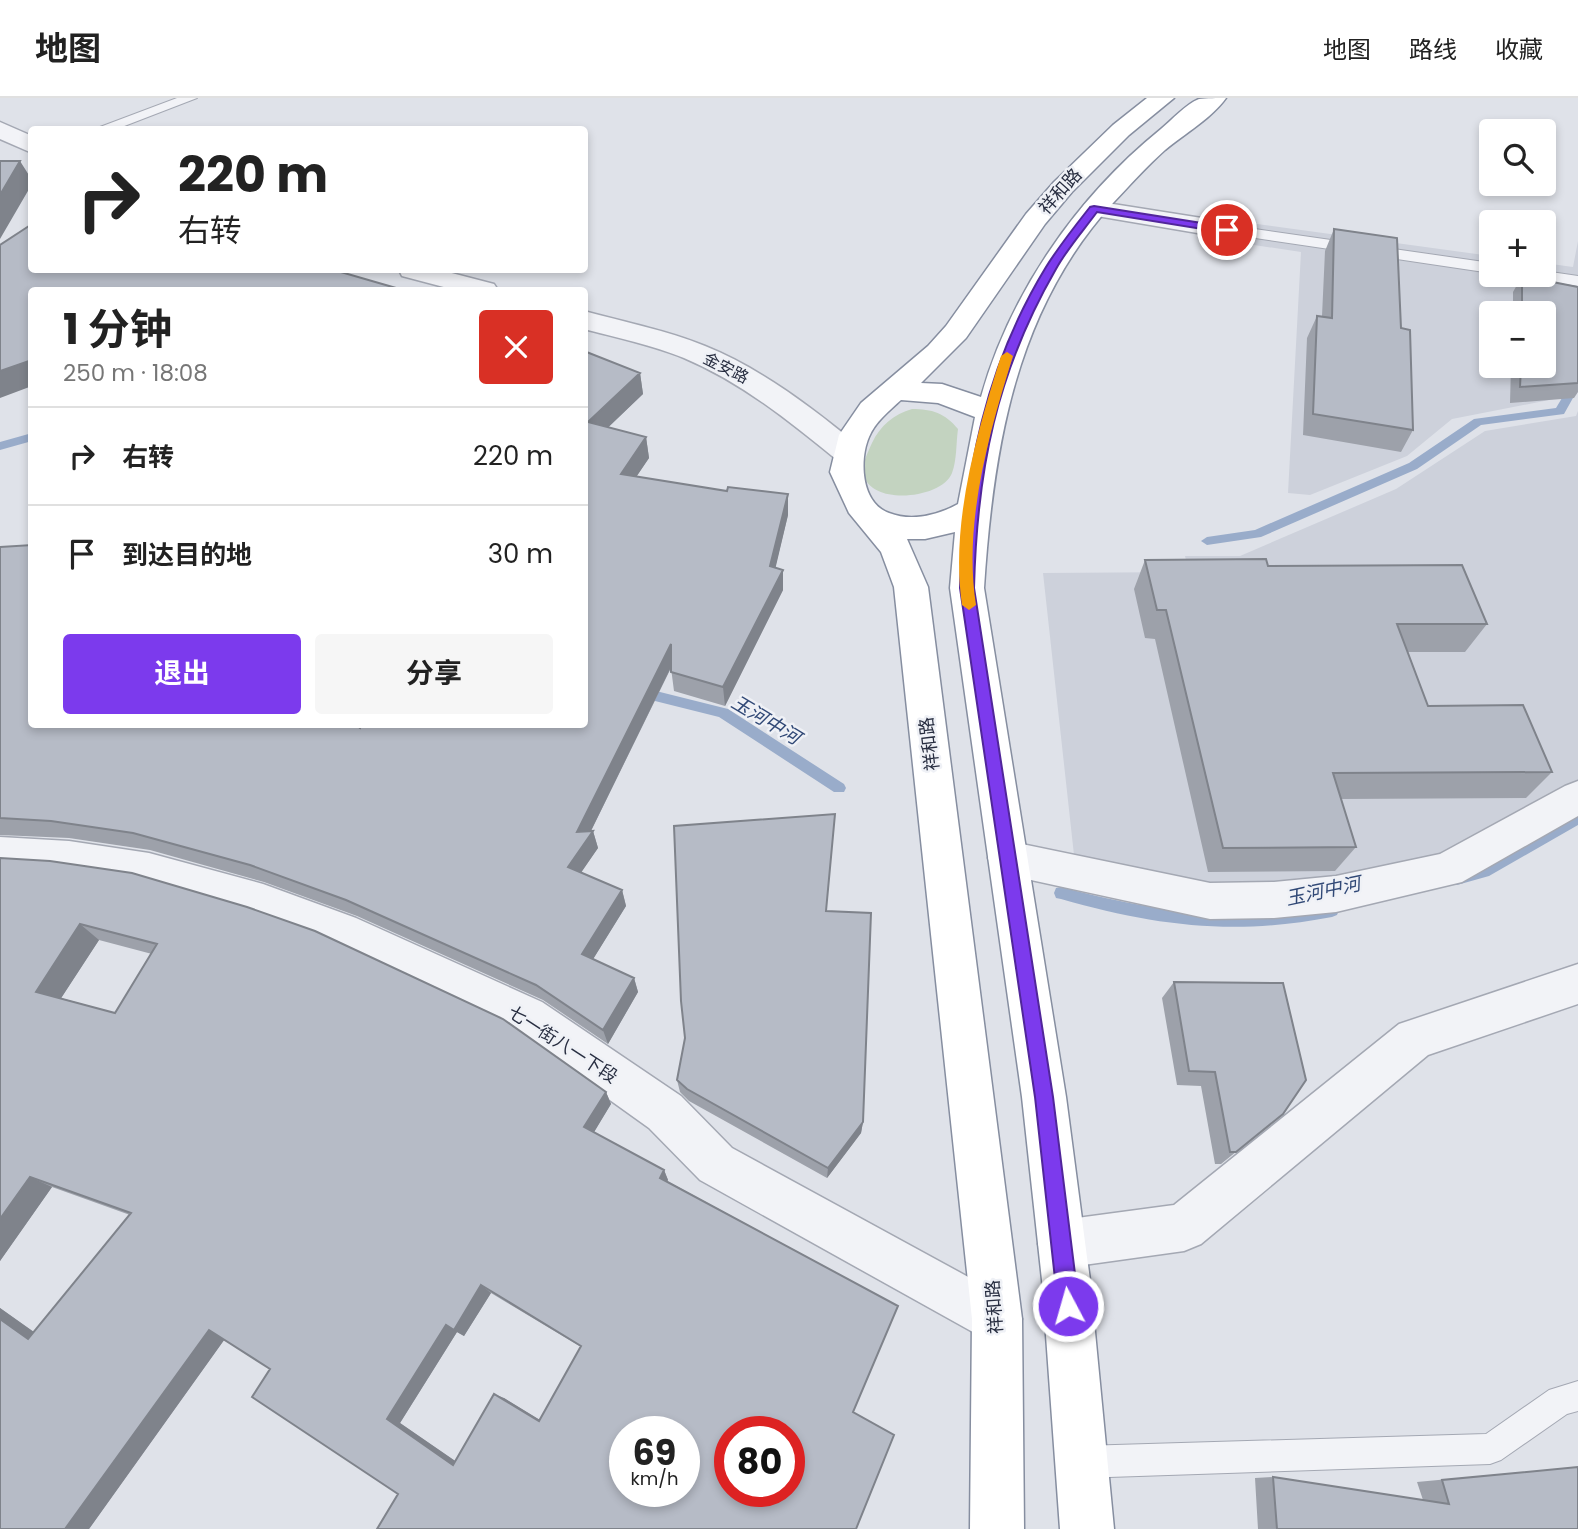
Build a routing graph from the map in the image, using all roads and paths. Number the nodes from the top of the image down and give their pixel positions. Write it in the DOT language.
graph roads {
  1 [pos="190,98"];
  2 [pos="1162,98"];
  3 [pos="1214,98"];
  4 [pos="110,126"];
  5 [pos="0,130"];
  6 [pos="28,144"];
  7 [pos="1094,209"];
  8 [pos="1227,230"];
  9 [pos="1479,266"];
  10 [pos="423,273"];
  11 [pos="1556,278"];
  12 [pos="1578,281"];
  13 [pos="474,287"];
  14 [pos="588,321"];
  15 [pos="895,390"];
  16 [pos="989,411"];
  17 [pos="848,453"];
  18 [pos="971,511"];
  19 [pos="876,522"];
  20 [pos="1578,797"];
  21 [pos="0,854"];
  22 [pos="1008,858"];
  23 [pos="1578,984"];
  24 [pos="1062,1244"];
  25 [pos="997,1319"];
  26 [pos="1578,1396"];
  27 [pos="1082,1461"];
  28 [pos="997,1529"];
  29 [pos="1087,1529"];
  1 -- 4 [label="lane"];
  2 -- 15 [label="highway, 祥和路"];
  3 -- 7 [label="highway, 祥和路"];
  5 -- 6 [label="street"];
  7 -- 8 [label="street"];
  7 -- 16 [label="highway, 祥和路"];
  8 -- 9 [label="lane"];
  10 -- 13 [label="street"];
  11 -- 12 [label="lane"];
  14 -- 17 [label="street, 金安路"];
  15 -- 16 [label="highway"];
  15 -- 17 [label="highway, 祥和路"];
  16 -- 18 [label="highway, 祥和路"];
  17 -- 19 [label="highway, 祥和路"];
  18 -- 19 [label="highway"];
  18 -- 22 [label="highway, 祥和路"];
  19 -- 25 [label="highway, 祥和路"];
  20 -- 22 [label="street"];
  21 -- 25 [label="street, 七一街八一下段"];
  22 -- 24 [label="highway, 祥和路"];
  23 -- 24 [label="street"];
  24 -- 27 [label="highway, 祥和路"];
  25 -- 28 [label="highway, 祥和路"];
  26 -- 27 [label="lane"];
  27 -- 29 [label="highway, 祥和路"];
}
